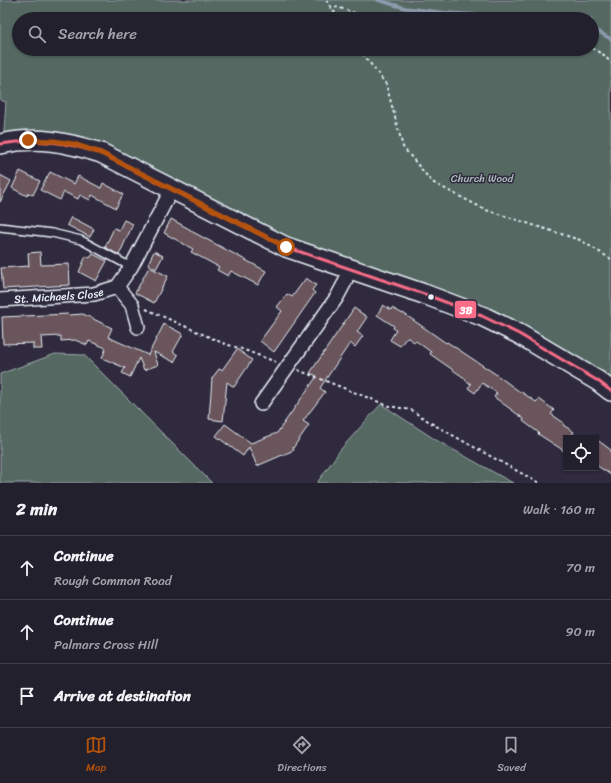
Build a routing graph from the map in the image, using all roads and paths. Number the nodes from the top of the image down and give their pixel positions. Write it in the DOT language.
graph roads {
  1 [pos="326,0"];
  2 [pos="330,6"];
  3 [pos="334,12"];
  4 [pos="352,12"];
  5 [pos="599,52"];
  6 [pos="364,56"];
  7 [pos="611,63"];
  8 [pos="0,144"];
  9 [pos="172,189"];
  10 [pos="0,227"];
  11 [pos="611,259"];
  12 [pos="131,267"];
  13 [pos="349,269"];
  14 [pos="117,287"];
  15 [pos="0,300"];
  16 [pos="132,305"];
  17 [pos="138,327"];
  18 [pos="288,366"];
  19 [pos="611,391"];
  20 [pos="261,404"];
  21 [pos="538,483"];
  1 -- 2 [label="path"];
  2 -- 3 [label="path"];
  2 -- 4 [label="path"];
  5 -- 7 [label="path"];
  6 -- 11 [label="path"];
  8 -- 9 [label="street"];
  9 -- 12 [label="street, St. Michaels Close"];
  9 -- 13 [label="street"];
  10 -- 12 [label="lane"];
  12 -- 14 [label="street, St. Michaels Close"];
  13 -- 18 [label="street"];
  13 -- 19 [label="street"];
  14 -- 15 [label="street, St. Michaels Close"];
  14 -- 16 [label="street, St. Michaels Close"];
  16 -- 17 [label="street, St. Michaels Close"];
  16 -- 18 [label="path"];
  18 -- 20 [label="street"];
  18 -- 21 [label="path"];
}
